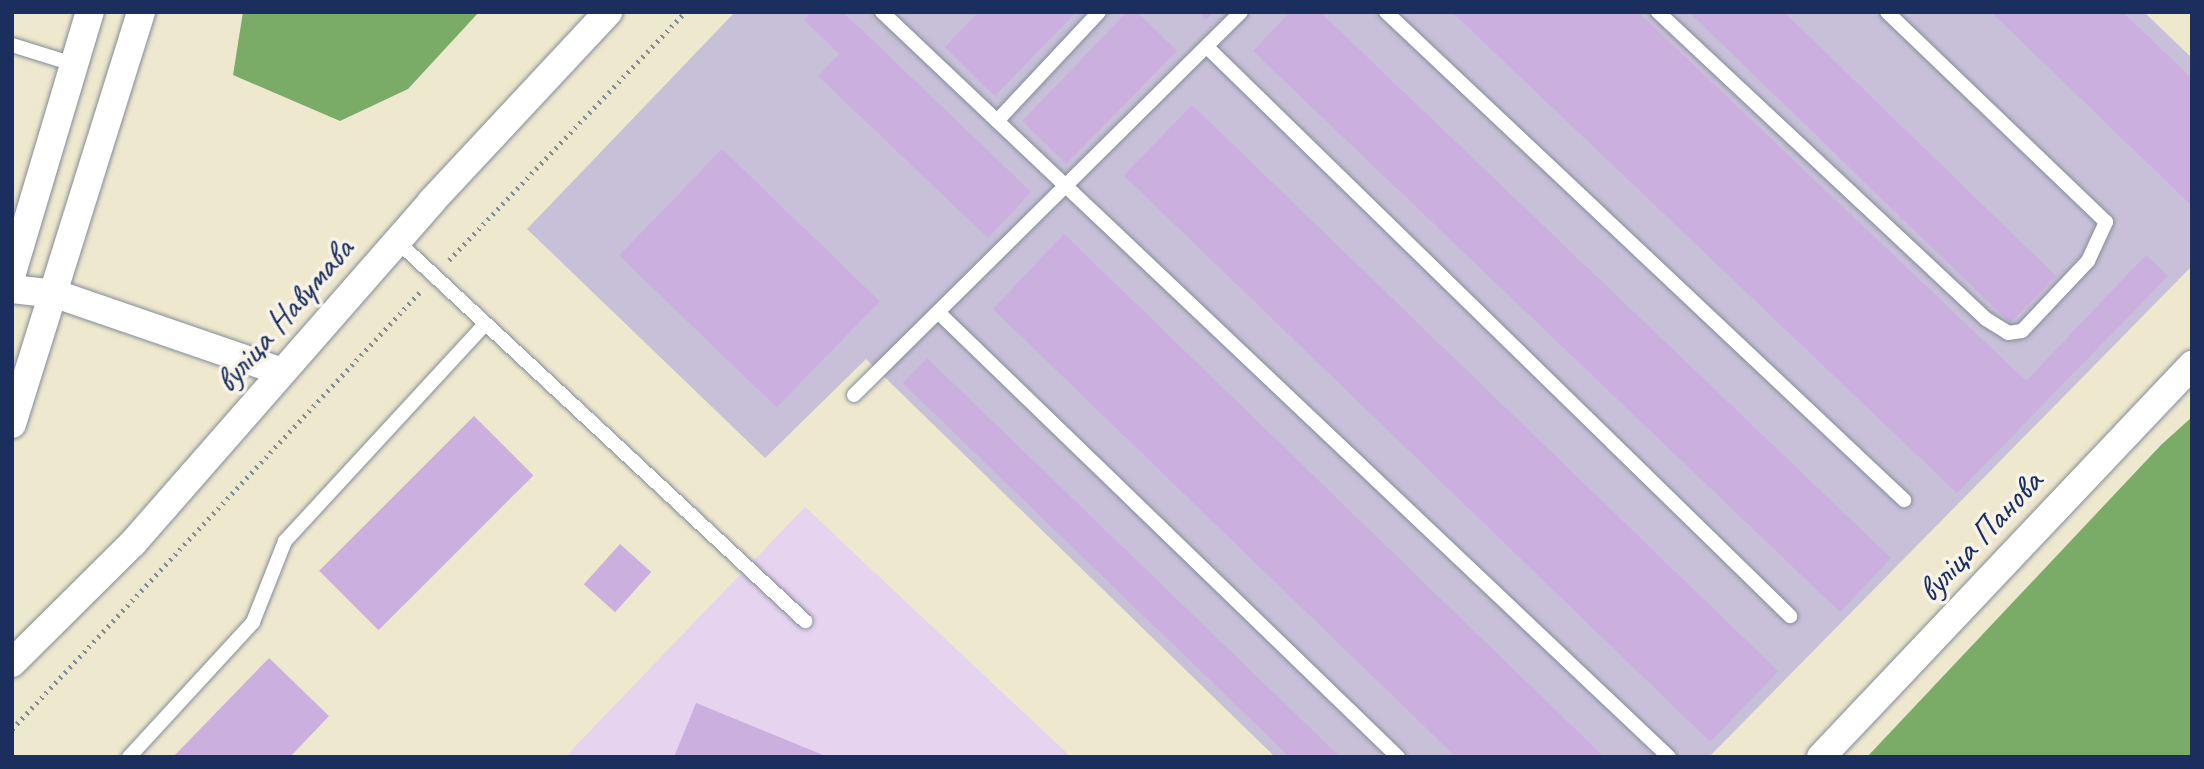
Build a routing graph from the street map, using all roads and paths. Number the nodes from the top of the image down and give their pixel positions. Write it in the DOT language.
graph roads {
  1 [pos="90,12"];
  2 [pos="141,12"];
  3 [pos="608,12"];
  4 [pos="685,12"];
  5 [pos="882,12"];
  6 [pos="1099,12"];
  7 [pos="1241,12"];
  8 [pos="1386,12"];
  9 [pos="1658,12"];
  10 [pos="1887,12"];
  11 [pos="12,45"];
  12 [pos="1207,47"];
  13 [pos="73,64"];
  14 [pos="997,121"];
  15 [pos="1067,187"];
  16 [pos="397,241"];
  17 [pos="12,273"];
  18 [pos="436,275"];
  19 [pos="12,289"];
  20 [pos="55,294"];
  21 [pos="939,313"];
  22 [pos="485,324"];
  23 [pos="2192,365"];
  24 [pos="282,372"];
  25 [pos="854,395"];
  26 [pos="12,424"];
  27 [pos="1904,500"];
  28 [pos="1790,616"];
  29 [pos="804,621"];
  30 [pos="12,663"];
  31 [pos="12,729"];
  32 [pos="129,757"];
  33 [pos="1398,757"];
  34 [pos="1669,757"];
  35 [pos="1821,757"];
  1 -- 13 [label="street"];
  2 -- 20 [label="street"];
  3 -- 16 [label="street, вуліца Навумава"];
  4 -- 18 [label="path"];
  5 -- 14 [label="lane"];
  6 -- 14 [label="lane"];
  7 -- 12 [label="lane"];
  8 -- 27 [label="lane"];
  9 -- 10 [label="lane"];
  11 -- 13 [label="lane"];
  12 -- 15 [label="lane"];
  12 -- 28 [label="lane"];
  13 -- 17 [label="street"];
  14 -- 15 [label="lane"];
  15 -- 21 [label="lane"];
  15 -- 34 [label="lane"];
  16 -- 18 [label="lane"];
  16 -- 24 [label="street, вуліца Навумава"];
  18 -- 22 [label="lane"];
  18 -- 31 [label="path"];
  19 -- 20 [label="street"];
  20 -- 24 [label="street"];
  20 -- 26 [label="street"];
  21 -- 25 [label="lane"];
  21 -- 33 [label="lane"];
  22 -- 29 [label="lane"];
  22 -- 32 [label="lane"];
  23 -- 35 [label="street, вуліца Панова"];
  24 -- 30 [label="street, вуліца Навумава"];
}
